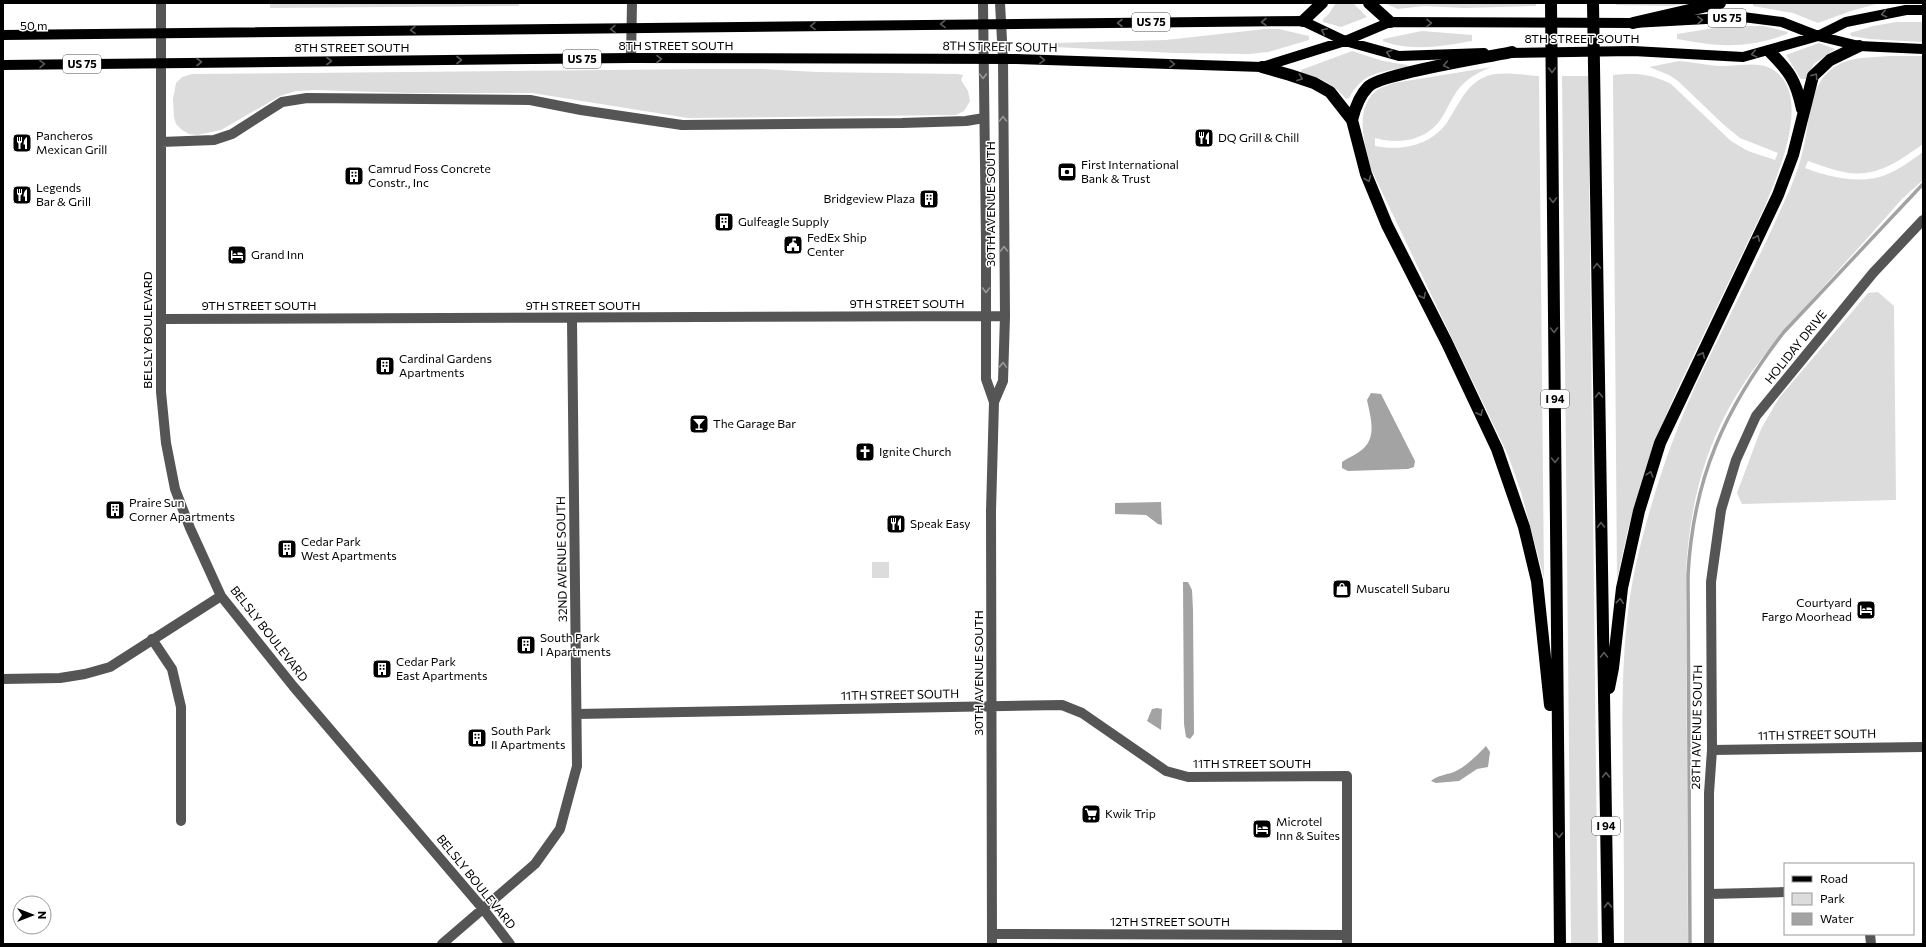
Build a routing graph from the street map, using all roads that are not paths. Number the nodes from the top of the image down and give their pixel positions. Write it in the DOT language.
graph roads {
  1 [pos="161,3"];
  2 [pos="632,3"];
  3 [pos="983,3"];
  4 [pos="1000,3"];
  5 [pos="1322,3"];
  6 [pos="1369,3"];
  7 [pos="1551,3"];
  8 [pos="1593,3"];
  9 [pos="1720,3"];
  10 [pos="1923,10"];
  11 [pos="1303,21"];
  12 [pos="1390,22"];
  13 [pos="982,23"];
  14 [pos="1633,23"];
  15 [pos="1000,24"];
  16 [pos="632,28"];
  17 [pos="161,33"];
  18 [pos="3,35"];
  19 [pos="1818,36"];
  20 [pos="1345,41"];
  21 [pos="1859,46"];
  22 [pos="1923,50"];
  23 [pos="1769,51"];
  24 [pos="1512,52"];
  25 [pos="631,58"];
  26 [pos="982,59"];
  27 [pos="1003,59"];
  28 [pos="160,62"];
  29 [pos="3,65"];
  30 [pos="1262,68"];
  31 [pos="1803,112"];
  32 [pos="984,118"];
  33 [pos="1352,120"];
  34 [pos="161,142"];
  35 [pos="1923,220"];
  36 [pos="986,316"];
  37 [pos="1005,316"];
  38 [pos="161,319"];
  39 [pos="572,319"];
  40 [pos="994,402"];
  41 [pos="1721,510"];
  42 [pos="221,596"];
  43 [pos="152,639"];
  44 [pos="3,679"];
  45 [pos="993,706"];
  46 [pos="1604,708"];
  47 [pos="577,714"];
  48 [pos="1923,747"];
  49 [pos="1712,750"];
  50 [pos="1558,796"];
  51 [pos="181,821"];
  52 [pos="1784,892"];
  53 [pos="1709,894"];
  54 [pos="484,910"];
  55 [pos="992,939"];
  56 [pos="1347,939"];
  57 [pos="442,944"];
  58 [pos="510,944"];
  59 [pos="1560,944"];
  60 [pos="1608,944"];
  61 [pos="1709,944"];
  1 -- 17 [label="street, BELSLY BOULEVARD"];
  2 -- 16 [label="street"];
  3 -- 13 [label="street, 30TH AVENUE SOUTH"];
  4 -- 15 [label="street, 30TH AVENUE SOUTH"];
  5 -- 11 [label="highway"];
  6 -- 12 [label="highway"];
  7 -- 50 [label="highway, I 94, one-way"];
  46 -- 8 [label="highway, I 94, one-way"];
  9 -- 14 [label="highway"];
  10 -- 19 [label="main road, 8TH STREET SOUTH / US 75, one-way"];
  11 -- 15 [label="main road, 8TH STREET SOUTH / US 75, one-way"];
  20 -- 11 [label="main road, 8TH STREET SOUTH / US 75, one-way"];
  12 -- 14 [label="main road, 8TH STREET SOUTH / US 75, one-way"];
  12 -- 20 [label="main road, 8TH STREET SOUTH / US 75"];
  13 -- 15 [label="main road, 8TH STREET SOUTH / US 75"];
  13 -- 16 [label="main road, 8TH STREET SOUTH / US 75, one-way"];
  13 -- 26 [label="street, 30TH AVENUE SOUTH"];
  14 -- 19 [label="main road, 8TH STREET SOUTH / US 75, one-way"];
  15 -- 27 [label="street, 30TH AVENUE SOUTH"];
  16 -- 17 [label="main road, 8TH STREET SOUTH / US 75, one-way"];
  16 -- 25 [label="street"];
  17 -- 18 [label="main road, 8TH STREET SOUTH / US 75"];
  17 -- 28 [label="street, BELSLY BOULEVARD"];
  19 -- 21 [label="main road, 8TH STREET SOUTH / US 75"];
  19 -- 23 [label="main road, 8TH STREET SOUTH / US 75"];
  24 -- 20 [label="main road, 8TH STREET SOUTH / US 75, one-way"];
  20 -- 30 [label="main road, 8TH STREET SOUTH / US 75"];
  21 -- 22 [label="main road, 8TH STREET SOUTH / US 75"];
  31 -- 21 [label="highway, one-way"];
  23 -- 24 [label="main road, 8TH STREET SOUTH / US 75, one-way"];
  23 -- 31 [label="highway"];
  24 -- 33 [label="highway, one-way"];
  25 -- 26 [label="main road, 8TH STREET SOUTH / US 75, one-way"];
  28 -- 25 [label="main road, 8TH STREET SOUTH / US 75, one-way"];
  26 -- 27 [label="main road, 8TH STREET SOUTH / US 75"];
  26 -- 32 [label="street, 30TH AVENUE SOUTH, one-way"];
  27 -- 30 [label="main road, 8TH STREET SOUTH / US 75, one-way"];
  37 -- 27 [label="street, 30TH AVENUE SOUTH, one-way"];
  29 -- 28 [label="main road, 8TH STREET SOUTH / US 75, one-way"];
  28 -- 34 [label="street, BELSLY BOULEVARD"];
  30 -- 33 [label="highway, one-way"];
  46 -- 31 [label="highway, one-way"];
  32 -- 34 [label="street"];
  32 -- 36 [label="street, 30TH AVENUE SOUTH, one-way"];
  33 -- 50 [label="highway, one-way"];
  34 -- 38 [label="street, BELSLY BOULEVARD"];
  35 -- 41 [label="street, HOLIDAY DRIVE"];
  36 -- 37 [label="street, 9TH STREET SOUTH"];
  36 -- 39 [label="street, 9TH STREET SOUTH"];
  36 -- 40 [label="street, 30TH AVENUE SOUTH"];
  40 -- 37 [label="street, 30TH AVENUE SOUTH, one-way"];
  38 -- 39 [label="street, 9TH STREET SOUTH"];
  38 -- 42 [label="street, BELSLY BOULEVARD"];
  39 -- 47 [label="street, 32ND AVENUE SOUTH"];
  40 -- 45 [label="street, 30TH AVENUE SOUTH"];
  41 -- 49 [label="street, 28TH AVENUE SOUTH"];
  42 -- 43 [label="street"];
  42 -- 54 [label="street, BELSLY BOULEVARD"];
  43 -- 44 [label="street"];
  43 -- 51 [label="street"];
  45 -- 47 [label="street, 11TH STREET SOUTH"];
  45 -- 55 [label="street, 30TH AVENUE SOUTH"];
  45 -- 56 [label="street, 11TH STREET SOUTH"];
  60 -- 46 [label="highway, I 94, one-way"];
  47 -- 54 [label="street, 32ND AVENUE SOUTH"];
  48 -- 49 [label="street, 11TH STREET SOUTH"];
  49 -- 53 [label="street, 28TH AVENUE SOUTH"];
  50 -- 59 [label="highway, I 94, one-way"];
  52 -- 53 [label="street"];
  53 -- 61 [label="street, 28TH AVENUE SOUTH"];
  54 -- 57 [label="street"];
  54 -- 58 [label="street, BELSLY BOULEVARD"];
  55 -- 56 [label="street, 12TH STREET SOUTH"];
}
